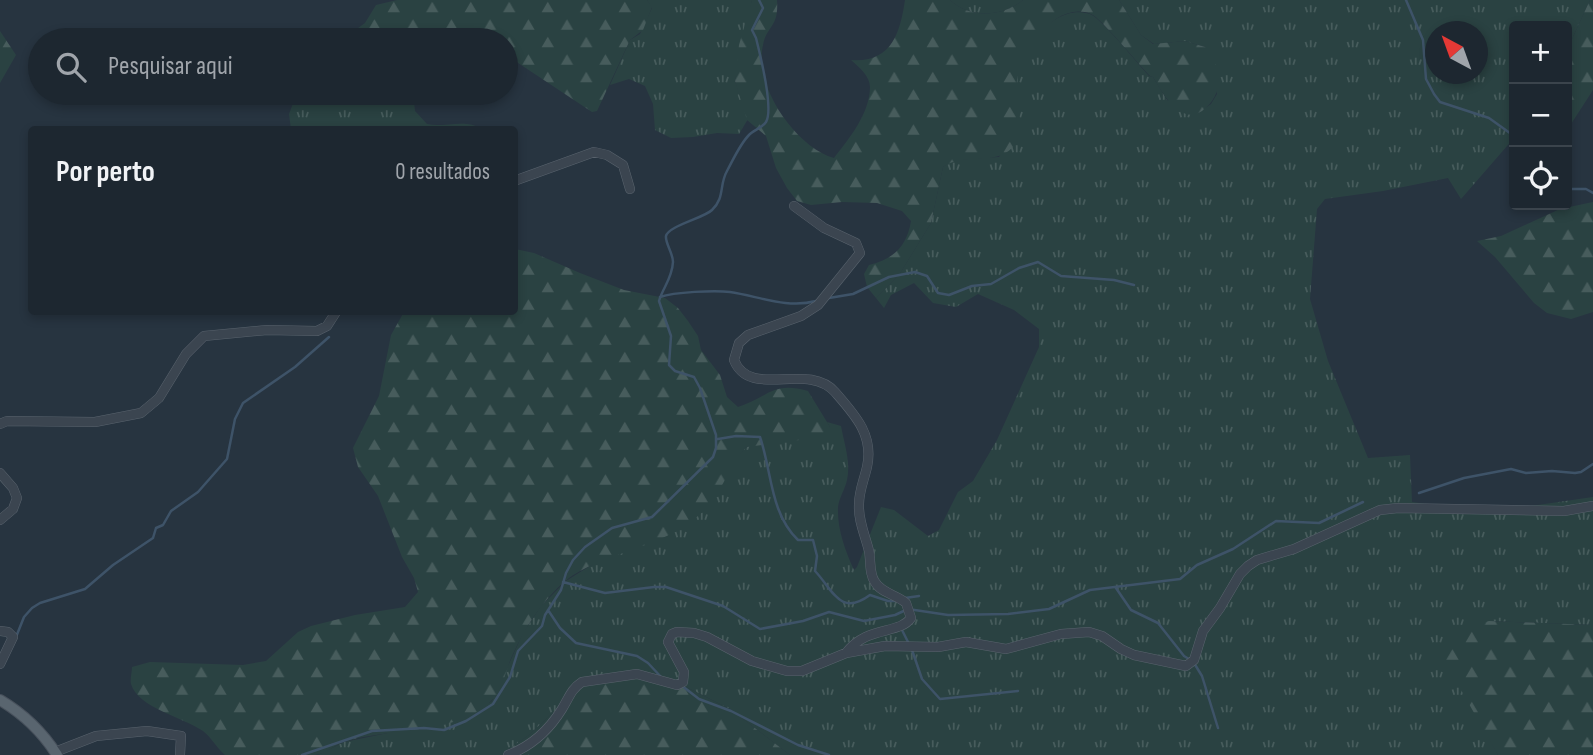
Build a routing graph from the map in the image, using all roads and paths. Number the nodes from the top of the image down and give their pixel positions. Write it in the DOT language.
graph roads {
  1 [pos="518,180"];
  2 [pos="630,189"];
  3 [pos="794,206"];
  4 [pos="334,315"];
  5 [pos="0,424"];
  6 [pos="0,473"];
  7 [pos="1593,506"];
  8 [pos="0,520"];
  9 [pos="0,631"];
  10 [pos="846,653"];
  11 [pos="0,664"];
  12 [pos="0,700"];
  13 [pos="56,753"];
  14 [pos="180,755"];
  15 [pos="508,755"];
  1 -- 2 [label="street"];
  3 -- 10 [label="street"];
  4 -- 5 [label="street"];
  6 -- 8 [label="street"];
  7 -- 10 [label="street"];
  9 -- 11 [label="street"];
  10 -- 15 [label="street"];
  12 -- 13 [label="main road"];
  13 -- 14 [label="street"];
}
